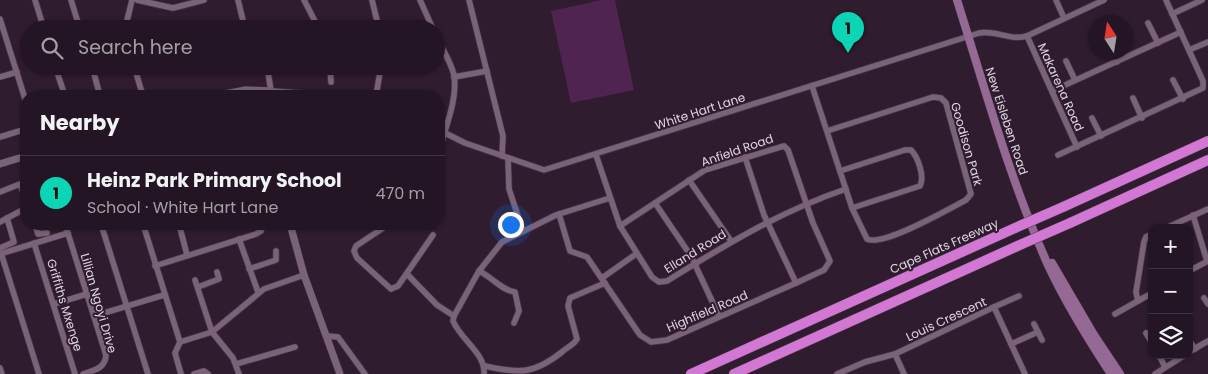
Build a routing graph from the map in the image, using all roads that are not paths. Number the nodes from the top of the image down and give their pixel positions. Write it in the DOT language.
graph roads {
  1 [pos="34,0"];
  2 [pos="71,0"];
  3 [pos="132,0"];
  4 [pos="137,0"];
  5 [pos="204,0"];
  6 [pos="238,0"];
  7 [pos="304,0"];
  8 [pos="372,0"];
  9 [pos="420,0"];
  10 [pos="470,0"];
  11 [pos="957,0"];
  12 [pos="1056,0"];
  13 [pos="1104,0"];
  14 [pos="1166,0"];
  15 [pos="1202,0"];
  16 [pos="193,2"];
  17 [pos="1172,14"];
  18 [pos="1064,18"];
  19 [pos="0,19"];
  20 [pos="41,20"];
  21 [pos="77,20"];
  22 [pos="127,20"];
  23 [pos="243,20"];
  24 [pos="314,20"];
  25 [pos="377,20"];
  26 [pos="429,20"];
  27 [pos="1148,23"];
  28 [pos="1181,32"];
  29 [pos="2,35"];
  30 [pos="1027,36"];
  31 [pos="968,37"];
  32 [pos="1208,42"];
  33 [pos="1158,43"];
  34 [pos="1189,50"];
  35 [pos="445,56"];
  36 [pos="1066,61"];
  37 [pos="1117,62"];
  38 [pos="488,71"];
  39 [pos="17,72"];
  40 [pos="59,75"];
  41 [pos="94,75"];
  42 [pos="137,75"];
  43 [pos="268,75"];
  44 [pos="331,75"];
  45 [pos="380,75"];
  46 [pos="0,77"];
  47 [pos="454,77"];
  48 [pos="1075,80"];
  49 [pos="1173,80"];
  50 [pos="331,82"];
  51 [pos="812,86"];
  52 [pos="22,90"];
  53 [pos="63,90"];
  54 [pos="98,90"];
  55 [pos="141,90"];
  56 [pos="270,90"];
  57 [pos="377,90"];
  58 [pos="1052,91"];
  59 [pos="1133,98"];
  60 [pos="1183,99"];
  61 [pos="1092,118"];
  62 [pos="1142,118"];
  63 [pos="445,119"];
  64 [pos="20,131"];
  65 [pos="827,131"];
  66 [pos="445,133"];
  67 [pos="1101,136"];
  68 [pos="0,137"];
  69 [pos="1208,141"];
  70 [pos="1077,147"];
  71 [pos="596,155"];
  72 [pos="1058,155"];
  73 [pos="505,157"];
  74 [pos="745,157"];
  75 [pos="20,158"];
  76 [pos="1208,160"];
  77 [pos="0,164"];
  78 [pos="840,171"];
  79 [pos="690,180"];
  80 [pos="20,184"];
  81 [pos="846,189"];
  82 [pos="0,192"];
  83 [pos="610,198"];
  84 [pos="806,203"];
  85 [pos="655,204"];
  86 [pos="852,208"];
  87 [pos="1208,208"];
  88 [pos="20,211"];
  89 [pos="560,213"];
  90 [pos="1193,215"];
  91 [pos="7,218"];
  92 [pos="0,222"];
  93 [pos="767,223"];
  94 [pos="1174,224"];
  95 [pos="620,226"];
  96 [pos="36,230"];
  97 [pos="103,230"];
  98 [pos="145,230"];
  99 [pos="181,230"];
  100 [pos="260,230"];
  101 [pos="292,230"];
  102 [pos="380,230"];
  103 [pos="523,231"];
  104 [pos="68,232"];
  105 [pos="48,233"];
  106 [pos="433,235"];
  107 [pos="1148,236"];
  108 [pos="239,239"];
  109 [pos="731,240"];
  110 [pos="34,243"];
  111 [pos="1042,246"];
  112 [pos="276,251"];
  113 [pos="0,252"];
  114 [pos="636,254"];
  115 [pos="187,255"];
  116 [pos="1208,261"];
  117 [pos="695,263"];
  118 [pos="155,266"];
  119 [pos="249,269"];
  120 [pos="1193,269"];
  121 [pos="217,272"];
  122 [pos="479,272"];
  123 [pos="407,274"];
  124 [pos="304,275"];
  125 [pos="195,280"];
  126 [pos="603,280"];
  127 [pos="796,283"];
  128 [pos="198,287"];
  129 [pos="258,292"];
  130 [pos="87,294"];
  131 [pos="164,295"];
  132 [pos="1148,295"];
  133 [pos="1019,296"];
  134 [pos="1204,298"];
  135 [pos="1138,301"];
  136 [pos="54,304"];
  137 [pos="1208,304"];
  138 [pos="127,306"];
  139 [pos="994,308"];
  140 [pos="1115,314"];
  141 [pos="94,316"];
  142 [pos="454,316"];
  143 [pos="719,316"];
  144 [pos="514,324"];
  145 [pos="1034,324"];
  146 [pos="212,332"];
  147 [pos="1038,332"];
  148 [pos="1146,333"];
  149 [pos="327,336"];
  150 [pos="1148,336"];
  151 [pos="1042,340"];
  152 [pos="1208,341"];
  153 [pos="180,342"];
  154 [pos="1012,344"];
  155 [pos="295,347"];
  156 [pos="1193,350"];
  157 [pos="895,354"];
  158 [pos="1161,359"];
  159 [pos="1178,359"];
  160 [pos="236,364"];
  161 [pos="485,366"];
  162 [pos="1165,367"];
  163 [pos="0,368"];
  164 [pos="2,374"];
  165 [pos="39,374"];
  166 [pos="75,374"];
  167 [pos="83,374"];
  168 [pos="148,374"];
  169 [pos="181,374"];
  170 [pos="194,374"];
  171 [pos="208,374"];
  172 [pos="239,374"];
  173 [pos="340,374"];
  174 [pos="365,374"];
  175 [pos="484,374"];
  176 [pos="691,374"];
  177 [pos="734,374"];
  178 [pos="837,374"];
  179 [pos="904,374"];
  180 [pos="1025,374"];
  181 [pos="1111,374"];
  182 [pos="1120,374"];
  183 [pos="1155,374"];
  1 -- 20 [label="street"];
  2 -- 21 [label="street"];
  3 -- 22 [label="street"];
  4 -- 16 [label="street"];
  5 -- 16 [label="street"];
  6 -- 23 [label="street"];
  7 -- 24 [label="street"];
  8 -- 25 [label="street"];
  9 -- 26 [label="street"];
  10 -- 38 [label="street"];
  11 -- 31 [label="main road, New Eisleben Road"];
  12 -- 18 [label="street"];
  13 -- 18 [label="street"];
  14 -- 17 [label="street"];
  15 -- 17 [label="street"];
  17 -- 28 [label="street"];
  18 -- 30 [label="street"];
  19 -- 29 [label="street"];
  27 -- 33 [label="street"];
  28 -- 33 [label="street"];
  28 -- 34 [label="street"];
  29 -- 39 [label="street"];
  30 -- 31 [label="street, White Hart Lane"];
  30 -- 58 [label="street, Makarena Road"];
  31 -- 51 [label="street, White Hart Lane"];
  31 -- 111 [label="main road, New Eisleben Road"];
  32 -- 34 [label="street"];
  33 -- 37 [label="street"];
  34 -- 60 [label="street"];
  35 -- 47 [label="street"];
  36 -- 48 [label="street"];
  37 -- 48 [label="street"];
  38 -- 47 [label="street"];
  38 -- 73 [label="street"];
  39 -- 46 [label="street"];
  39 -- 52 [label="street"];
  40 -- 53 [label="street"];
  41 -- 54 [label="street"];
  42 -- 55 [label="street"];
  43 -- 56 [label="street"];
  44 -- 50 [label="street"];
  45 -- 57 [label="street"];
  47 -- 63 [label="street"];
  48 -- 58 [label="street"];
  49 -- 60 [label="street"];
  51 -- 65 [label="street"];
  51 -- 71 [label="street, White Hart Lane"];
  58 -- 70 [label="street, Makarena Road"];
  59 -- 62 [label="street"];
  60 -- 62 [label="street"];
  61 -- 67 [label="street"];
  62 -- 67 [label="street"];
  64 -- 68 [label="street"];
  65 -- 78 [label="street"];
  65 -- 86 [label="street, Goodison Park"];
  66 -- 73 [label="street, White Hart Lane"];
  67 -- 70 [label="street"];
  69 -- 176 [label="highway, Cape Flats Freeway, bridge"];
  70 -- 72 [label="street"];
  71 -- 73 [label="street, White Hart Lane"];
  71 -- 83 [label="street, Elland Road"];
  73 -- 103 [label="street"];
  74 -- 79 [label="street, Anfield Road"];
  74 -- 84 [label="street, Anfield Road"];
  74 -- 93 [label="street"];
  75 -- 77 [label="street"];
  76 -- 177 [label="highway, bridge"];
  78 -- 81 [label="street"];
  78 -- 86 [label="street"];
  79 -- 85 [label="street, Anfield Road"];
  79 -- 109 [label="street"];
  80 -- 82 [label="street"];
  81 -- 84 [label="street, Elland Road"];
  81 -- 86 [label="street"];
  83 -- 89 [label="street"];
  83 -- 95 [label="street, Elland Road"];
  84 -- 93 [label="street, Elland Road"];
  84 -- 127 [label="street, Highfield Road"];
  85 -- 95 [label="street, Anfield Road"];
  85 -- 117 [label="street"];
  87 -- 90 [label="street"];
  88 -- 91 [label="street"];
  89 -- 103 [label="street"];
  89 -- 126 [label="street, Highfield Road"];
  90 -- 94 [label="street"];
  90 -- 116 [label="street"];
  91 -- 92 [label="street"];
  91 -- 113 [label="street"];
  93 -- 109 [label="street, Elland Road"];
  93 -- 127 [label="street"];
  95 -- 114 [label="street, Elland Road"];
  96 -- 105 [label="street"];
  97 -- 138 [label="street"];
  98 -- 118 [label="street"];
  99 -- 115 [label="street"];
  100 -- 108 [label="street"];
  101 -- 124 [label="street"];
  102 -- 123 [label="street"];
  103 -- 122 [label="street"];
  104 -- 110 [label="street"];
  104 -- 130 [label="street, Lillian Ngoyi Drive"];
  106 -- 123 [label="street"];
  107 -- 135 [label="street"];
  108 -- 115 [label="street"];
  108 -- 119 [label="street"];
  109 -- 117 [label="street, Elland Road"];
  110 -- 113 [label="street"];
  110 -- 136 [label="street, Griffiths Mxenge"];
  111 -- 181 [label="main road, New Eisleben Road"];
  111 -- 182 [label="main road, New Eisleben Road"];
  112 -- 119 [label="street"];
  113 -- 165 [label="street"];
  114 -- 117 [label="street, Elland Road"];
  114 -- 126 [label="street"];
  115 -- 118 [label="street"];
  116 -- 120 [label="street"];
  117 -- 143 [label="street"];
  118 -- 131 [label="street"];
  119 -- 129 [label="street"];
  121 -- 128 [label="street"];
  122 -- 142 [label="street"];
  122 -- 144 [label="street"];
  123 -- 142 [label="street"];
  124 -- 129 [label="street"];
  124 -- 149 [label="street"];
  125 -- 128 [label="street"];
  126 -- 143 [label="street, Highfield Road"];
  126 -- 161 [label="street"];
  127 -- 143 [label="street, Highfield Road"];
  128 -- 146 [label="street"];
  129 -- 146 [label="street"];
  130 -- 136 [label="street"];
  130 -- 141 [label="street, Lillian Ngoyi Drive"];
  131 -- 138 [label="street"];
  131 -- 153 [label="street"];
  132 -- 135 [label="street"];
  133 -- 139 [label="street"];
  134 -- 137 [label="street"];
  135 -- 140 [label="street"];
  136 -- 166 [label="street, Griffiths Mxenge"];
  138 -- 141 [label="street"];
  138 -- 168 [label="street"];
  139 -- 154 [label="street, Louis Crescent"];
  139 -- 157 [label="street, Louis Crescent"];
  141 -- 167 [label="street, Lillian Ngoyi Drive"];
  142 -- 161 [label="street"];
  145 -- 147 [label="street"];
  146 -- 153 [label="street"];
  146 -- 160 [label="street"];
  147 -- 151 [label="street"];
  147 -- 154 [label="street"];
  148 -- 150 [label="street"];
  149 -- 173 [label="street"];
  149 -- 174 [label="street"];
  152 -- 156 [label="street"];
  153 -- 169 [label="street"];
  154 -- 180 [label="street, Louis Crescent"];
  155 -- 160 [label="street"];
  157 -- 178 [label="street, Louis Crescent"];
  157 -- 179 [label="street"];
  158 -- 162 [label="street"];
  159 -- 162 [label="street"];
  160 -- 172 [label="street"];
  161 -- 175 [label="street"];
  162 -- 183 [label="street"];
  163 -- 164 [label="street"];
  170 -- 171 [label="street"];
}
